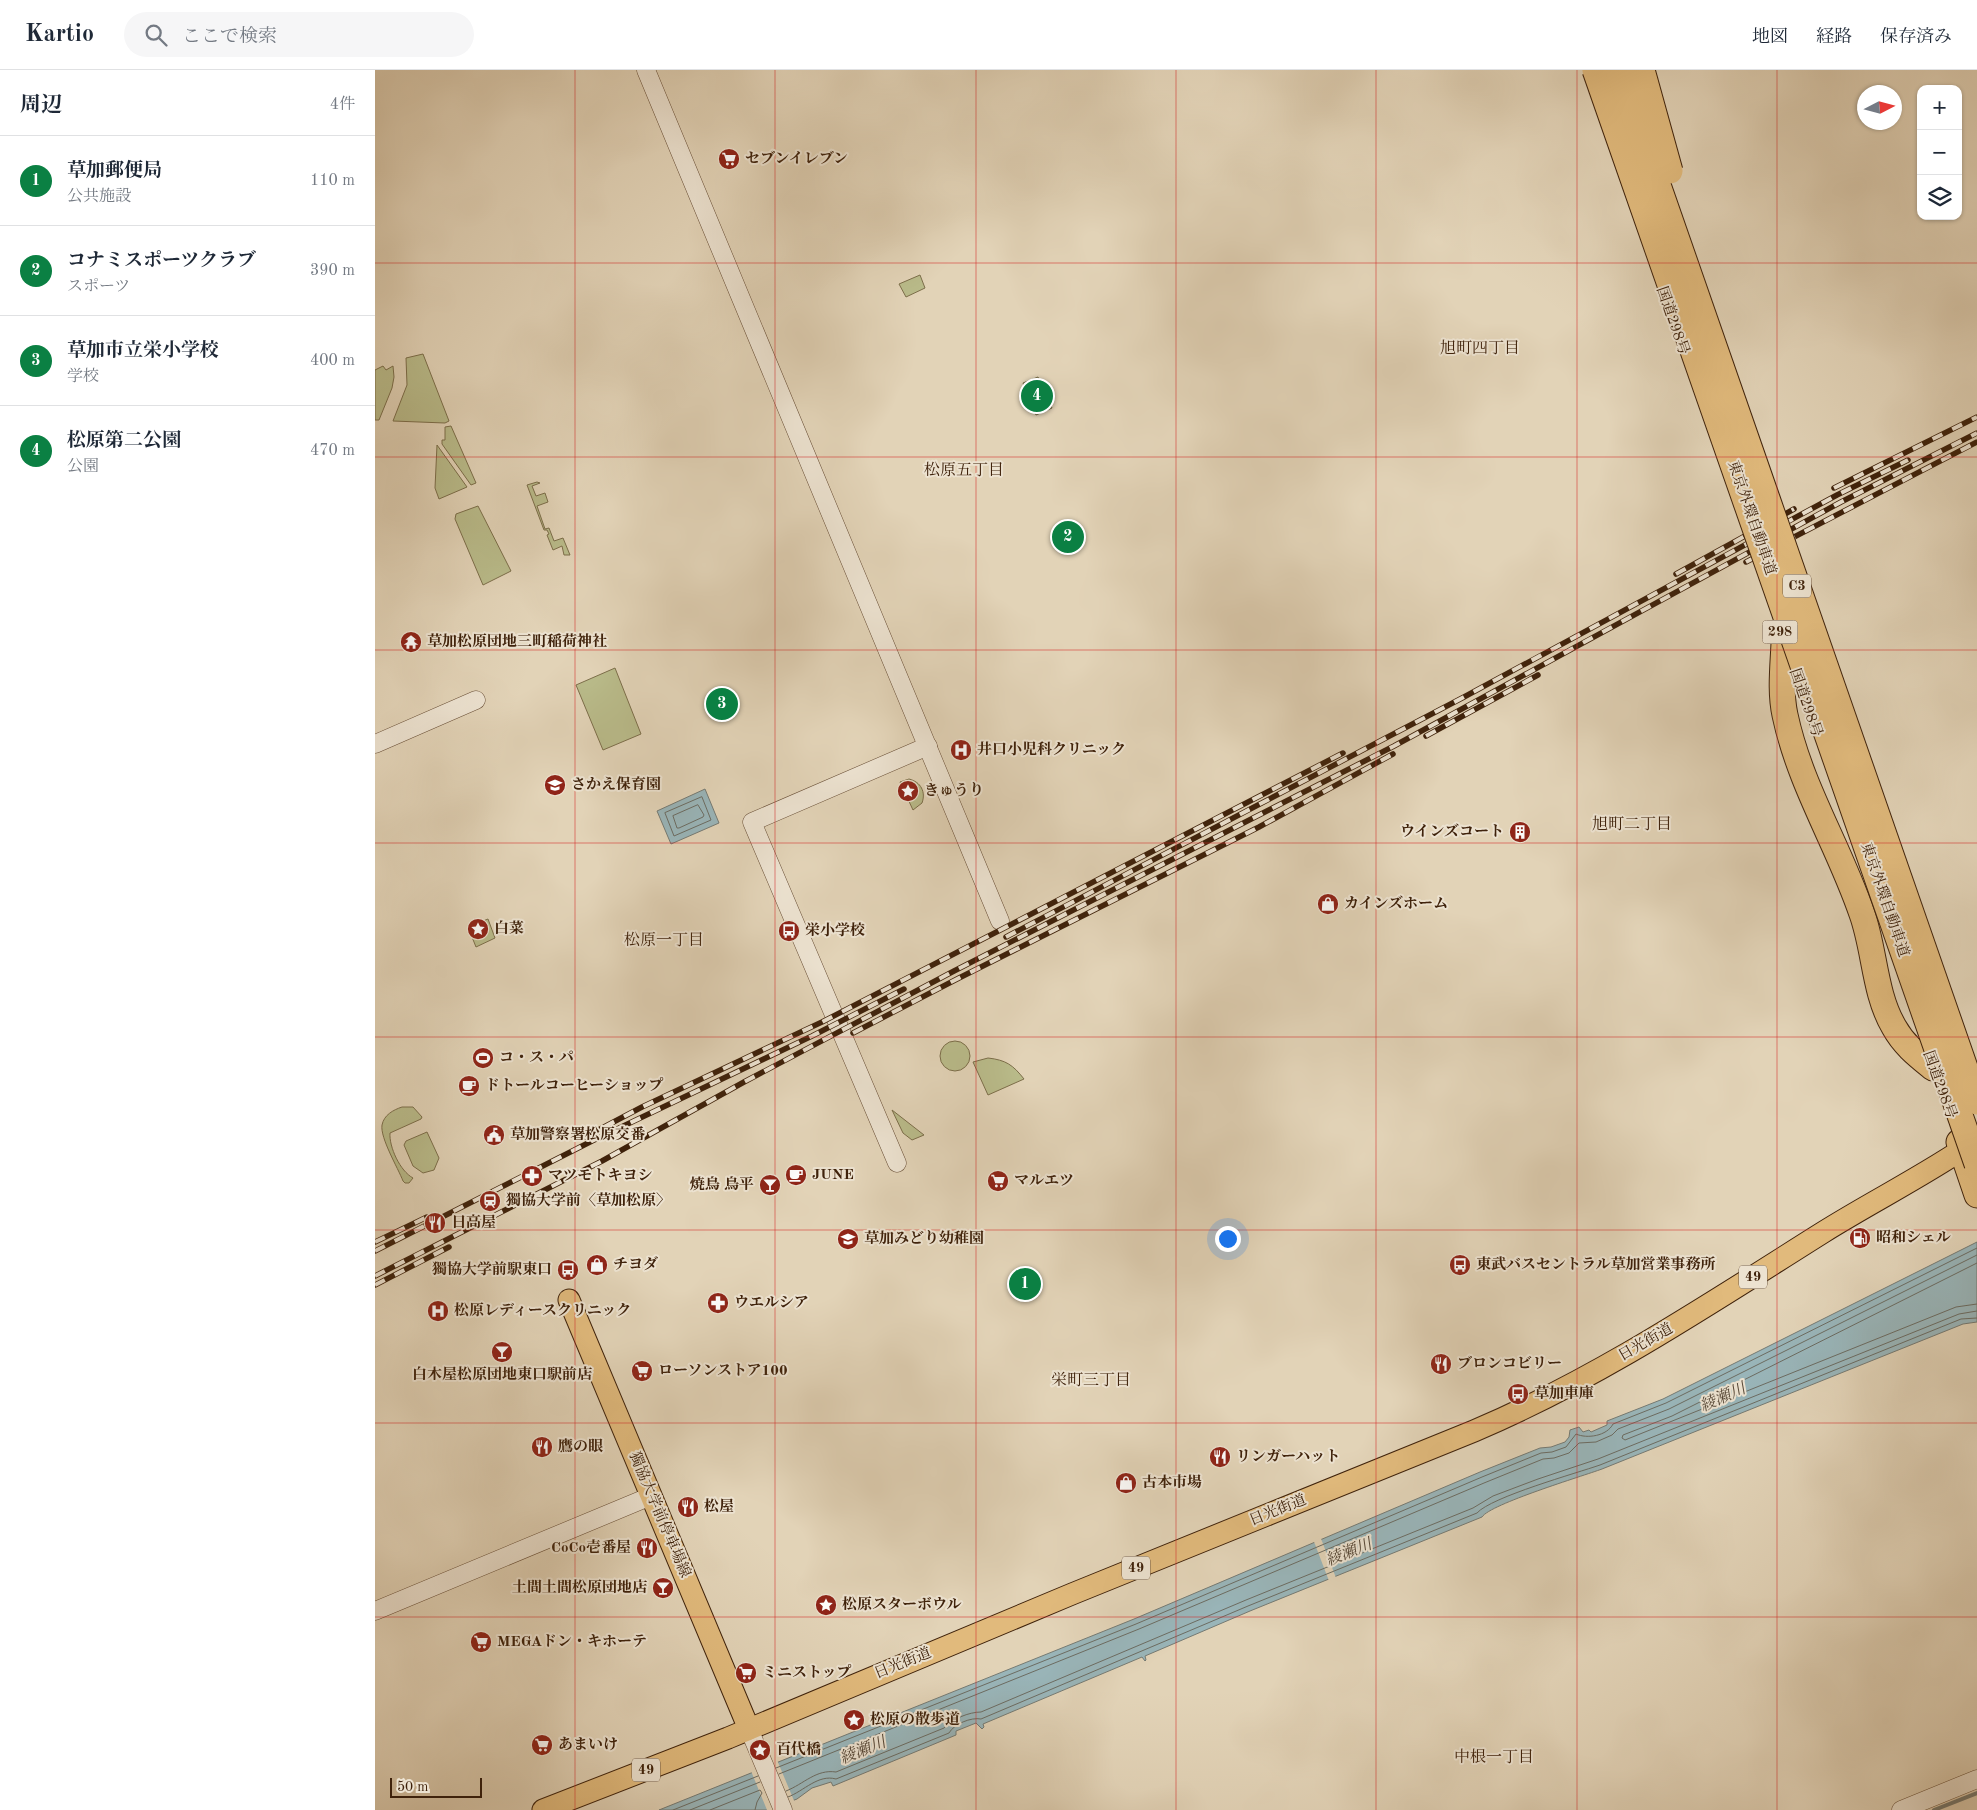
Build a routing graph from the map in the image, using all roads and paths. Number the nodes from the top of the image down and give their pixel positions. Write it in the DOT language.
graph roads {
  1 [pos="646,70"];
  2 [pos="1585,70"];
  3 [pos="1591,70"];
  4 [pos="1595,70"];
  5 [pos="1618,70"];
  6 [pos="1629,70"];
  7 [pos="1642,70"];
  8 [pos="1611,118"];
  9 [pos="1741,424"];
  10 [pos="476,700"];
  11 [pos="375,744"];
  12 [pos="928,746"];
  13 [pos="1001,921"];
  14 [pos="1977,1071"];
  15 [pos="1977,1102"];
  16 [pos="1972,1151"];
  17 [pos="897,1163"];
  18 [pos="1977,1194"];
  19 [pos="569,1300"];
  20 [pos="651,1496"];
  21 [pos="375,1611"];
  22 [pos="749,1729"];
  23 [pos="1977,1779"];
  24 [pos="543,1810"];
  25 [pos="783,1810"];
  26 [pos="1901,1810"];
  1 -- 12 [label="street"];
  2 -- 16 [label="highway, 国道298号 / 298"];
  3 -- 8 [label="highway, bridge"];
  4 -- 8 [label="highway, 東京外環自動車道 / C3, bridge"];
  5 -- 9 [label="highway, 東京外環自動車道 / C3, bridge"];
  6 -- 14 [label="highway, 298"];
  7 -- 9 [label="highway, bridge"];
  8 -- 16 [label="highway, 東京外環自動車道 / C3, bridge"];
  9 -- 15 [label="highway, 東京外環自動車道 / C3, bridge"];
  10 -- 11 [label="street"];
  12 -- 13 [label="street"];
  12 -- 17 [label="street"];
  16 -- 18 [label="highway, 国道298号 / 298"];
  16 -- 22 [label="main road, 日光街道 / 49"];
  19 -- 20 [label="main road, 獨協大学前停車場線"];
  20 -- 21 [label="street"];
  20 -- 22 [label="main road, 獨協大学前停車場線"];
  22 -- 24 [label="main road, 日光街道 / 49"];
  22 -- 25 [label="street"];
  23 -- 26 [label="street"];
}
